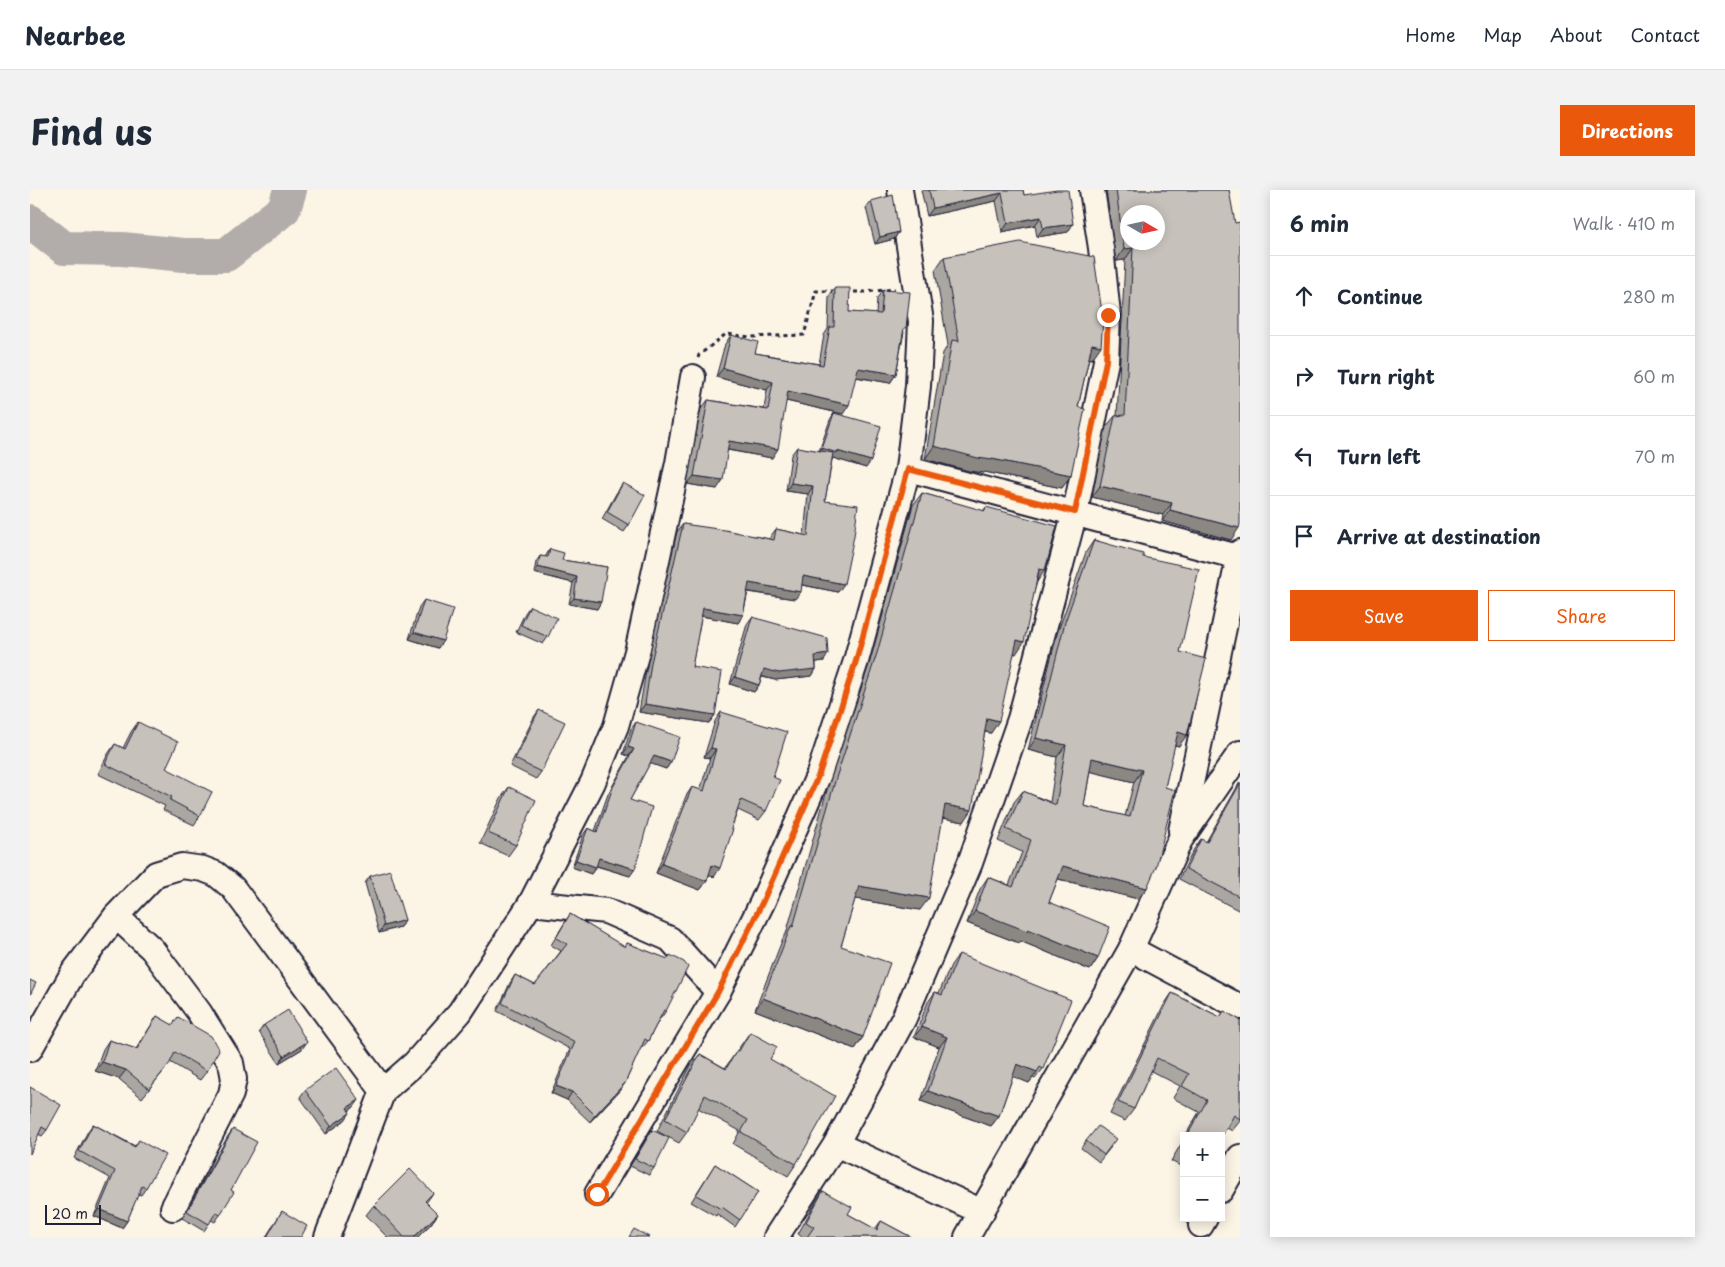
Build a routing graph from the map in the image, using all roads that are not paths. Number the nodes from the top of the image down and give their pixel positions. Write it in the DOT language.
graph roads {
  1 [pos="900,190"];
  2 [pos="1092,190"];
  3 [pos="693,377"];
  4 [pos="908,469"];
  5 [pos="1075,512"];
  6 [pos="1239,554"];
  7 [pos="1240,753"];
  8 [pos="1180,840"];
  9 [pos="531,903"];
  10 [pos="116,916"];
  11 [pos="1131,949"];
  12 [pos="718,992"];
  13 [pos="1240,1006"];
  14 [pos="30,1049"];
  15 [pos="383,1091"];
  16 [pos="836,1144"];
  17 [pos="1240,1157"];
  18 [pos="1225,1183"];
  19 [pos="597,1194"];
  20 [pos="173,1208"];
  21 [pos="982,1212"];
  22 [pos="327,1237"];
  23 [pos="776,1237"];
  24 [pos="967,1237"];
  1 -- 4 [label="street"];
  2 -- 5 [label="street"];
  3 -- 9 [label="street"];
  4 -- 5 [label="street"];
  4 -- 12 [label="street"];
  5 -- 6 [label="street"];
  5 -- 16 [label="street"];
  6 -- 8 [label="street"];
  7 -- 8 [label="street"];
  8 -- 11 [label="street"];
  9 -- 12 [label="street"];
  9 -- 15 [label="street"];
  10 -- 14 [label="street"];
  10 -- 15 [label="street"];
  10 -- 20 [label="street"];
  11 -- 13 [label="street"];
  11 -- 21 [label="street"];
  12 -- 19 [label="street"];
  15 -- 22 [label="street"];
  16 -- 21 [label="street"];
  16 -- 23 [label="street"];
  17 -- 18 [label="street"];
  21 -- 24 [label="street"];
}
